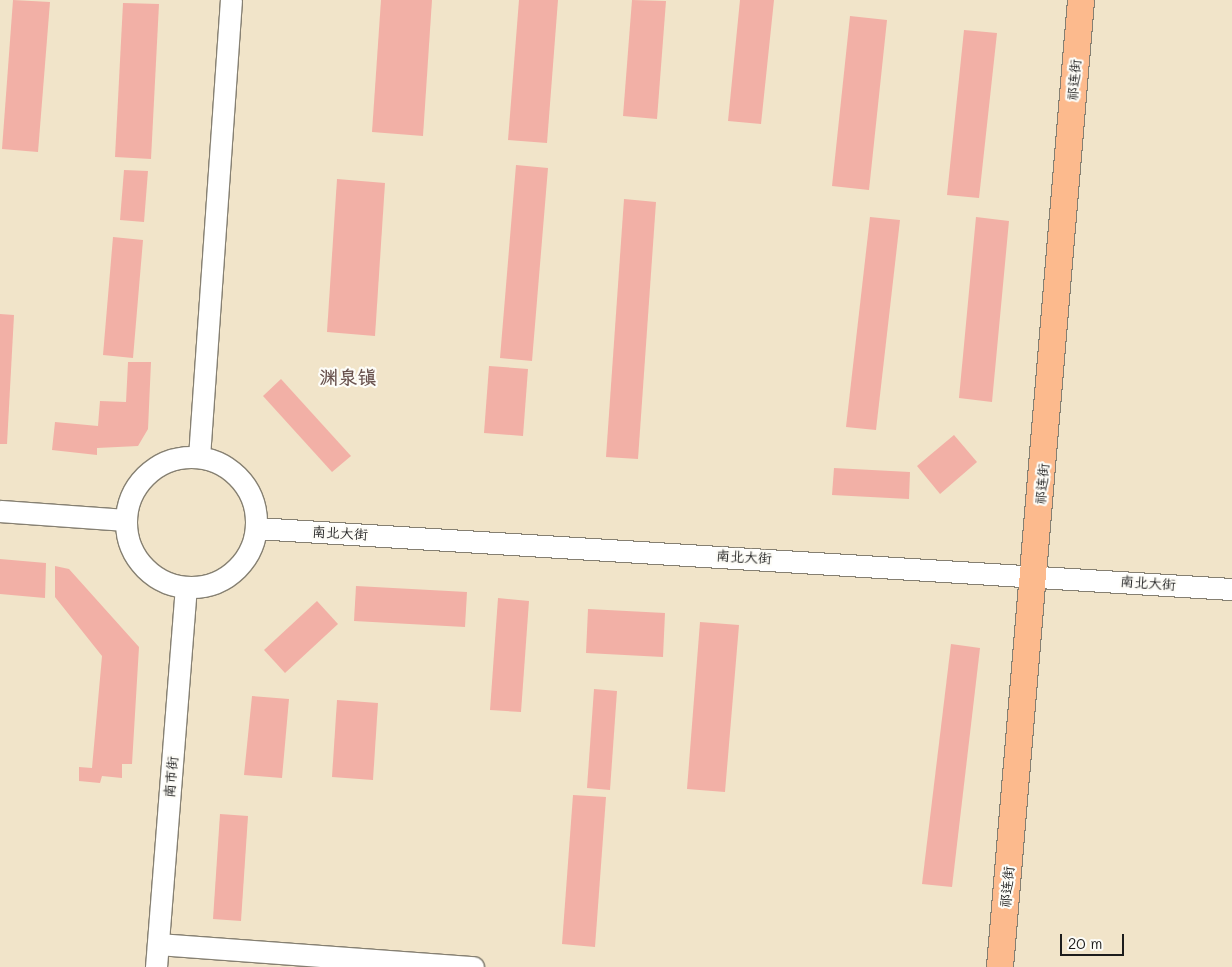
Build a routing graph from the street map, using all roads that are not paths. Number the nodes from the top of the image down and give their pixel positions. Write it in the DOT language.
graph roads {
  1 [pos="231,0"];
  2 [pos="1081,0"];
  3 [pos="199,457"];
  4 [pos="0,511"];
  5 [pos="126,520"];
  6 [pos="256,528"];
  7 [pos="1035,574"];
  8 [pos="186,587"];
  9 [pos="1232,589"];
  10 [pos="158,944"];
  11 [pos="156,967"];
  12 [pos="473,967"];
  13 [pos="1000,967"];
  1 -- 3 [label="street"];
  2 -- 7 [label="main road, 祁连街"];
  3 -- 5 [label="street"];
  3 -- 6 [label="street"];
  4 -- 5 [label="street"];
  5 -- 8 [label="street"];
  6 -- 7 [label="street, 南北大街"];
  6 -- 8 [label="street"];
  7 -- 9 [label="street, 南北大街"];
  7 -- 13 [label="main road, 祁连街"];
  8 -- 10 [label="street, 南市街"];
  10 -- 11 [label="street, 南市街"];
  10 -- 12 [label="street"];
}
